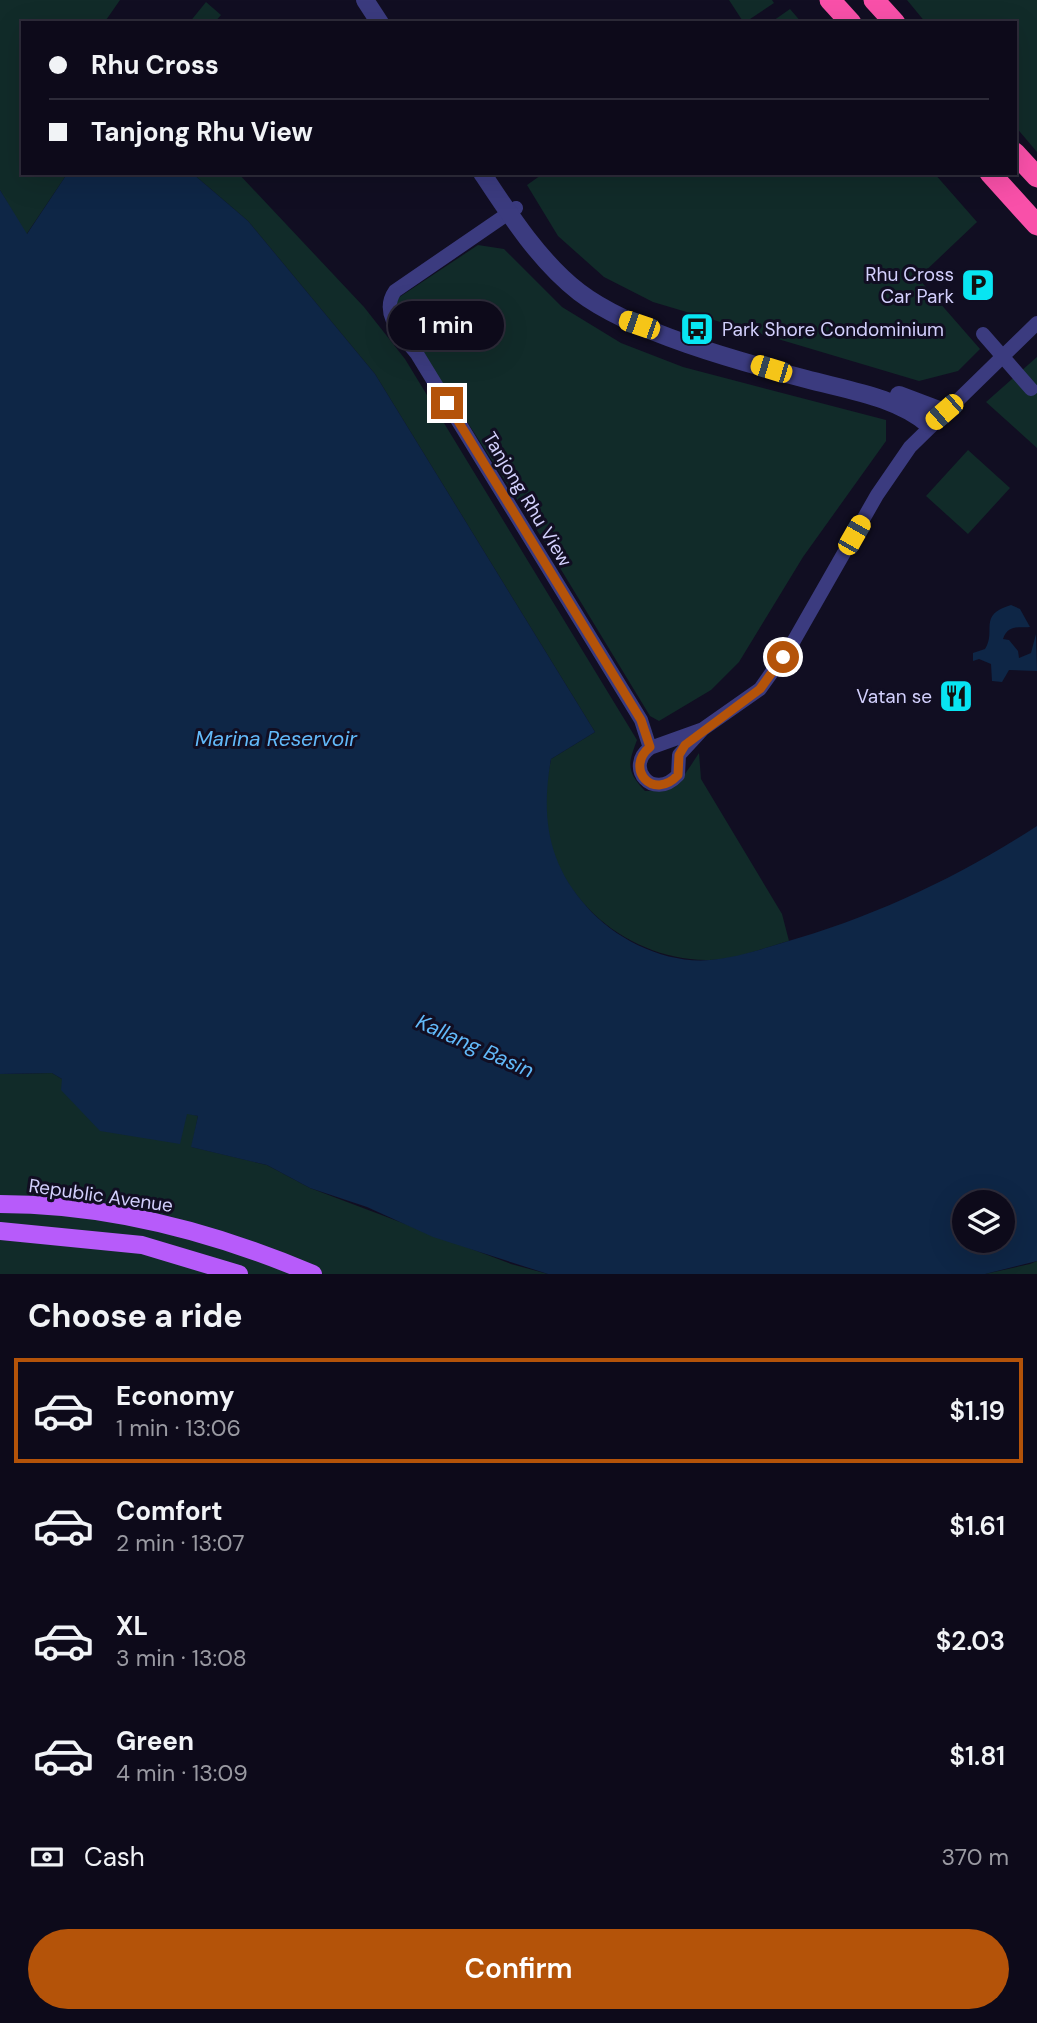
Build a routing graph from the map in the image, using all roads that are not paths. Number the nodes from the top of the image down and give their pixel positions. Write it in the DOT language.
graph roads {
  1 [pos="365,0"];
  2 [pos="379,0"];
  3 [pos="830,0"];
  4 [pos="874,0"];
  5 [pos="379,21"];
  6 [pos="393,21"];
  7 [pos="849,21"];
  8 [pos="893,21"];
  9 [pos="1017,155"];
  10 [pos="484,175"];
  11 [pos="494,175"];
  12 [pos="991,175"];
  13 [pos="1037,177"];
  14 [pos="512,210"];
  15 [pos="1037,225"];
  16 [pos="1037,323"];
  17 [pos="983,334"];
  18 [pos="1001,359"];
  19 [pos="1031,389"];
  20 [pos="944,412"];
  21 [pos="929,425"];
  22 [pos="703,729"];
  23 [pos="650,747"];
  24 [pos="0,1204"];
  25 [pos="0,1231"];
  26 [pos="239,1274"];
  27 [pos="313,1274"];
  1 -- 5 [label="street"];
  2 -- 6 [label="street"];
  3 -- 7 [label="highway"];
  4 -- 8 [label="highway"];
  9 -- 13 [label="highway"];
  10 -- 14 [label="street"];
  11 -- 14 [label="street"];
  12 -- 15 [label="highway"];
  14 -- 20 [label="street"];
  14 -- 21 [label="street"];
  14 -- 23 [label="street, Tanjong Rhu View"];
  16 -- 18 [label="street"];
  17 -- 18 [label="street"];
  18 -- 19 [label="street"];
  18 -- 20 [label="street"];
  20 -- 21 [label="street"];
  21 -- 22 [label="street"];
  22 -- 23 [label="street"];
  22 -- 23 [label="street"];
  24 -- 27 [label="main road, Republic Avenue"];
  25 -- 26 [label="main road"];
}
